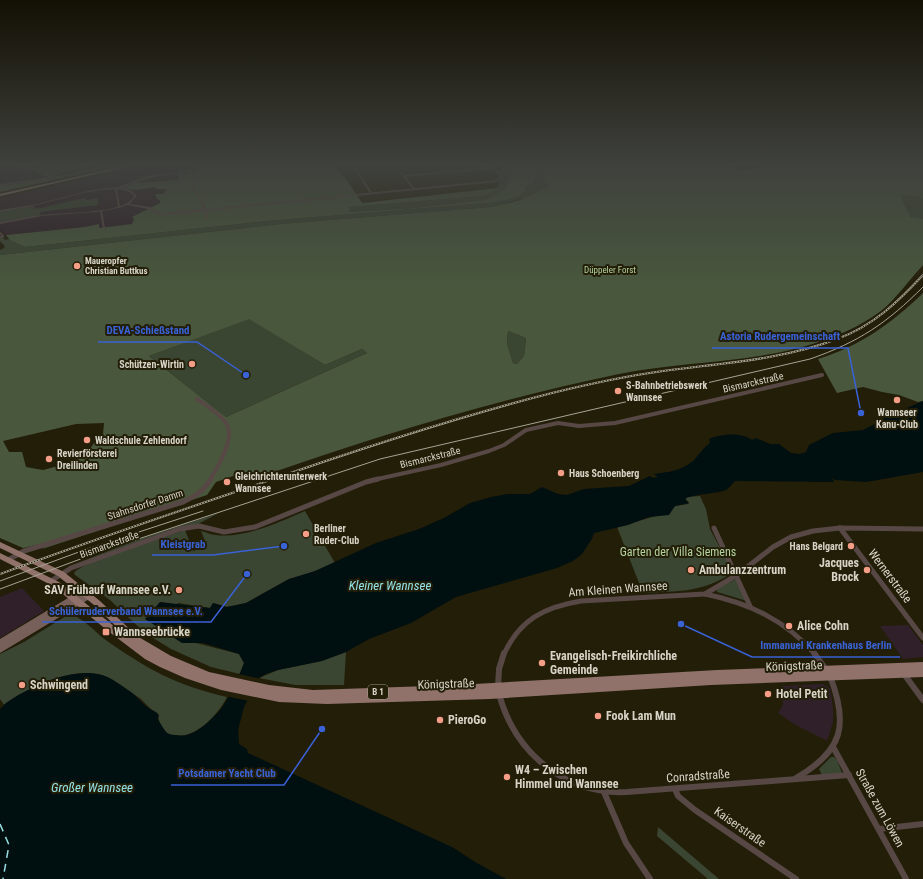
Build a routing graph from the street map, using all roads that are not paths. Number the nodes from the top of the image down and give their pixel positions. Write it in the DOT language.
graph roads {
  1 [pos="22,207"];
  2 [pos="119,207"];
  3 [pos="144,207"];
  4 [pos="204,207"];
  5 [pos="234,207"];
  6 [pos="205,210"];
  7 [pos="0,211"];
  8 [pos="101,211"];
  9 [pos="207,218"];
  10 [pos="0,223"];
  11 [pos="104,228"];
  12 [pos="0,234"];
  13 [pos="0,237"];
  14 [pos="822,375"];
  15 [pos="197,399"];
  16 [pos="714,528"];
  17 [pos="840,528"];
  18 [pos="923,529"];
  19 [pos="0,545"];
  20 [pos="17,553"];
  21 [pos="0,556"];
  22 [pos="8,560"];
  23 [pos="61,574"];
  24 [pos="737,575"];
  25 [pos="51,581"];
  26 [pos="85,594"];
  27 [pos="705,594"];
  28 [pos="76,600"];
  29 [pos="750,606"];
  30 [pos="55,613"];
  31 [pos="923,638"];
  32 [pos="0,643"];
  33 [pos="0,649"];
  34 [pos="923,666"];
  35 [pos="902,670"];
  36 [pos="828,673"];
  37 [pos="923,673"];
  38 [pos="222,683"];
  39 [pos="499,691"];
  40 [pos="923,700"];
  41 [pos="833,747"];
  42 [pos="849,775"];
  43 [pos="794,779"];
  44 [pos="675,789"];
  45 [pos="604,792"];
  46 [pos="923,824"];
  47 [pos="878,829"];
  48 [pos="650,879"];
  49 [pos="796,879"];
  50 [pos="906,879"];
  1 -- 7 [label="street"];
  2 -- 8 [label="street"];
  3 -- 6 [label="street"];
  4 -- 6 [label="street"];
  5 -- 6 [label="street"];
  6 -- 9 [label="street"];
  8 -- 10 [label="street"];
  8 -- 11 [label="street"];
  12 -- 13 [label="street"];
  14 -- 23 [label="street, Bismarckstraße"];
  15 -- 20 [label="street, Stahnsdorfer Damm"];
  16 -- 24 [label="street"];
  17 -- 18 [label="street, Am Kleinen Wannsee"];
  17 -- 24 [label="street, Am Kleinen Wannsee"];
  17 -- 31 [label="street, Wernerstraße"];
  19 -- 20 [label="main road, B 1"];
  20 -- 22 [label="street, Stahnsdorfer Damm"];
  20 -- 23 [label="main road, Königstraße / B 1"];
  21 -- 22 [label="main road, B 1"];
  22 -- 25 [label="main road, Königstraße / B 1"];
  23 -- 25 [label="street, Bismarckstraße"];
  23 -- 26 [label="main road, Königstraße / B 1"];
  24 -- 27 [label="street, Am Kleinen Wannsee"];
  24 -- 29 [label="street"];
  25 -- 28 [label="main road, Königstraße / B 1"];
  26 -- 28 [label="main road"];
  26 -- 38 [label="main road, Königstraße / B 1"];
  27 -- 29 [label="street, Conradstraße"];
  27 -- 39 [label="street, Am Kleinen Wannsee"];
  28 -- 30 [label="main road"];
  28 -- 38 [label="main road, Königstraße / B 1"];
  29 -- 36 [label="street, Conradstraße"];
  30 -- 32 [label="main road"];
  30 -- 33 [label="main road"];
  34 -- 35 [label="main road, Königstraße / B 1"];
  35 -- 36 [label="main road, Königstraße / B 1"];
  35 -- 37 [label="main road, Königstraße / B 1"];
  35 -- 40 [label="street"];
  36 -- 39 [label="main road, Königstraße / B 1"];
  36 -- 41 [label="street, Conradstraße"];
  38 -- 39 [label="main road, Königstraße / B 1"];
  39 -- 45 [label="street, Am Kleinen Wannsee"];
  41 -- 42 [label="street, Straße zum Löwen"];
  41 -- 43 [label="street, Conradstraße"];
  42 -- 43 [label="street, Conradstraße"];
  42 -- 47 [label="street, Straße zum Löwen"];
  43 -- 44 [label="street, Conradstraße"];
  44 -- 45 [label="street, Conradstraße"];
  44 -- 49 [label="street, Kaiserstraße"];
  45 -- 48 [label="street"];
  46 -- 47 [label="street"];
  47 -- 50 [label="street, Straße zum Löwen"];
}
